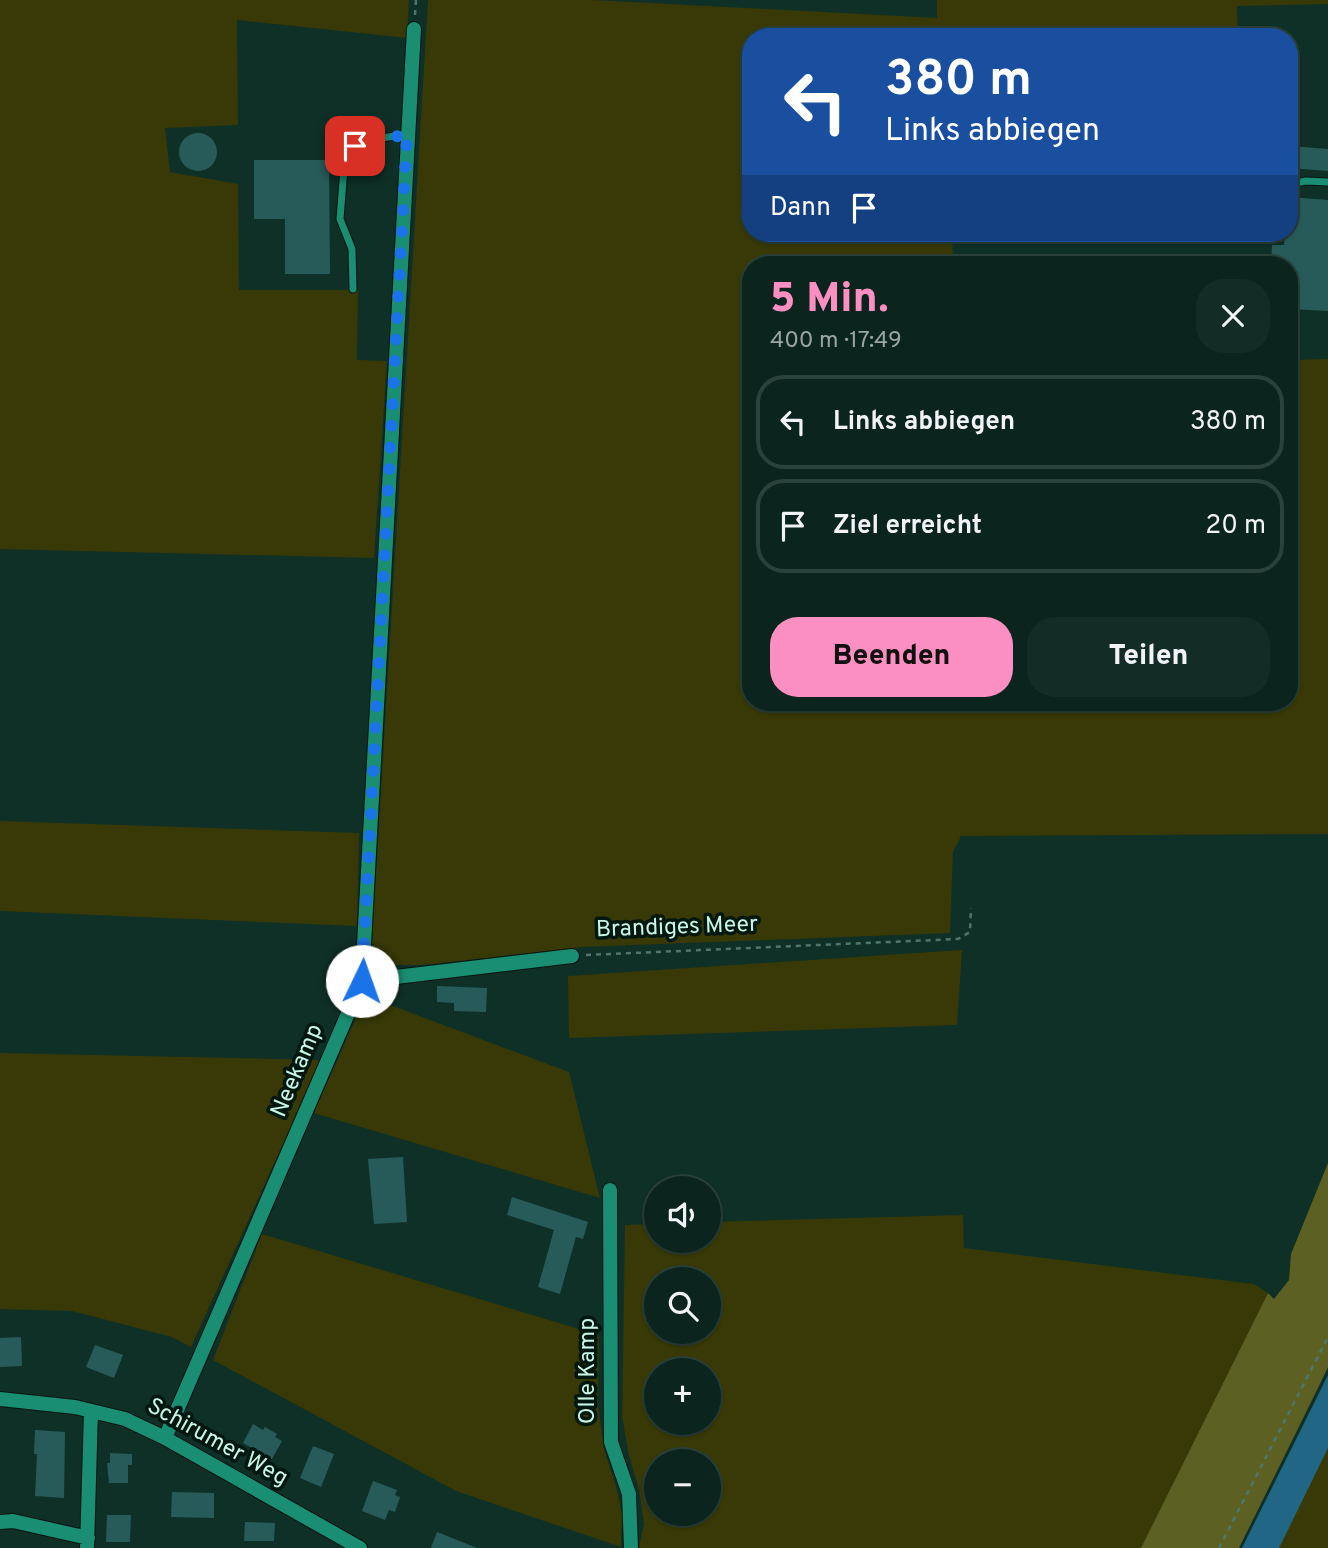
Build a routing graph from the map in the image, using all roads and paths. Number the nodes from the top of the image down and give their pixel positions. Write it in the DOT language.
graph roads {
  1 [pos="414,29"];
  2 [pos="407,134"];
  3 [pos="1298,182"];
  4 [pos="1328,182"];
  5 [pos="353,289"];
  6 [pos="971,908"];
  7 [pos="572,956"];
  8 [pos="362,981"];
  9 [pos="610,1190"];
  10 [pos="1328,1337"];
  11 [pos="0,1399"];
  12 [pos="92,1411"];
  13 [pos="165,1438"];
  14 [pos="0,1522"];
  15 [pos="87,1543"];
  16 [pos="360,1548"];
  17 [pos="631,1548"];
  18 [pos="1219,1548"];
  1 -- 2 [label="street, Neekamp"];
  2 -- 5 [label="lane"];
  2 -- 8 [label="street, Neekamp"];
  3 -- 4 [label="lane"];
  6 -- 7 [label="path, Brandiges Meer"];
  7 -- 8 [label="street, Brandiges Meer"];
  8 -- 13 [label="street, Neekamp"];
  9 -- 17 [label="street, Olle Kamp"];
  10 -- 18 [label="path"];
  11 -- 12 [label="street, Schirumer Weg"];
  12 -- 13 [label="street, Schirumer Weg"];
  12 -- 15 [label="street"];
  13 -- 16 [label="street, Schirumer Weg"];
  14 -- 15 [label="street"];
}
